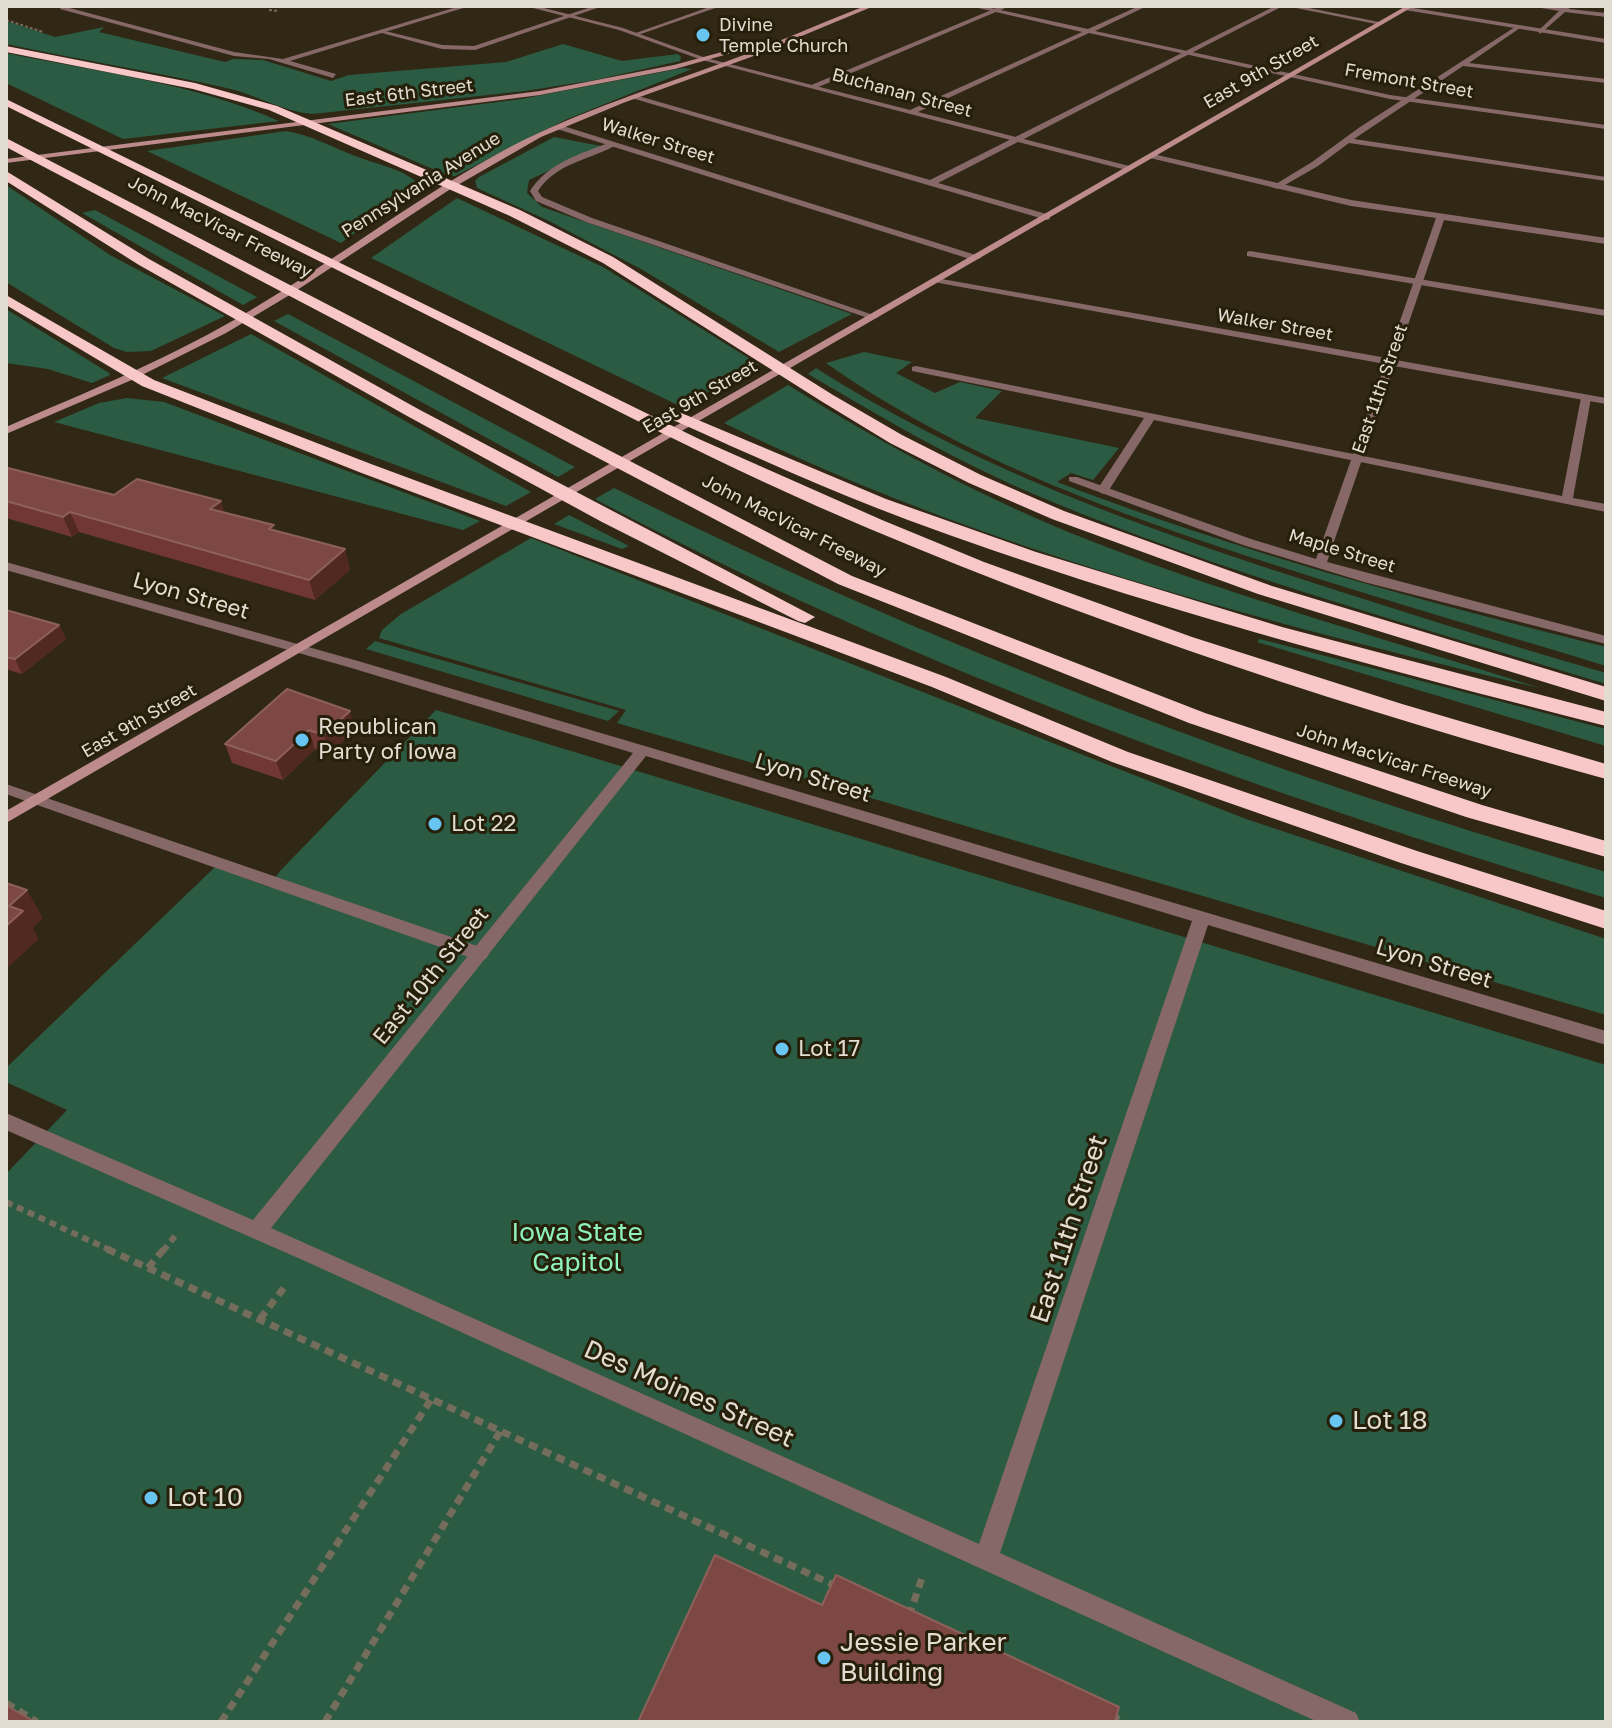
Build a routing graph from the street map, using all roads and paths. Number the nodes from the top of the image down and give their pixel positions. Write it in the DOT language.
graph roads {
  1 [pos="467,6"];
  2 [pos="528,6"];
  3 [pos="600,6"];
  4 [pos="718,6"];
  5 [pos="871,6"];
  6 [pos="973,6"];
  7 [pos="1007,6"];
  8 [pos="1144,6"];
  9 [pos="1280,6"];
  10 [pos="1289,6"];
  11 [pos="1533,6"];
  12 [pos="1409,7"];
  13 [pos="62,8"];
  14 [pos="1566,8"];
  15 [pos="269,10"];
  16 [pos="279,11"];
  17 [pos="994,11"];
  18 [pos="1606,15"];
  19 [pos="568,16"];
  20 [pos="6,20"];
  21 [pos="1381,23"];
  22 [pos="811,28"];
  23 [pos="1517,28"];
  24 [pos="1089,31"];
  25 [pos="381,32"];
  26 [pos="1540,32"];
  27 [pos="45,33"];
  28 [pos="636,34"];
  29 [pos="1606,41"];
  30 [pos="6,49"];
  31 [pos="1187,52"];
  32 [pos="704,59"];
  33 [pos="284,60"];
  34 [pos="727,64"];
  35 [pos="1461,64"];
  36 [pos="1293,75"];
  37 [pos="333,76"];
  38 [pos="1606,81"];
  39 [pos="813,86"];
  40 [pos="632,97"];
  41 [pos="1407,100"];
  42 [pos="6,102"];
  43 [pos="912,112"];
  44 [pos="306,122"];
  45 [pos="560,127"];
  46 [pos="1606,127"];
  47 [pos="1019,140"];
  48 [pos="1349,141"];
  49 [pos="6,142"];
  50 [pos="614,144"];
  51 [pos="1153,156"];
  52 [pos="6,161"];
  53 [pos="1130,169"];
  54 [pos="6,175"];
  55 [pos="1606,179"];
  56 [pos="931,183"];
  57 [pos="452,185"];
  58 [pos="1275,187"];
  59 [pos="1441,216"];
  60 [pos="1047,217"];
  61 [pos="1606,241"];
  62 [pos="1250,254"];
  63 [pos="976,258"];
  64 [pos="939,280"];
  65 [pos="1417,284"];
  66 [pos="6,299"];
  67 [pos="1606,313"];
  68 [pos="874,317"];
  69 [pos="456,323"];
  70 [pos="1389,362"];
  71 [pos="916,369"];
  72 [pos="133,375"];
  73 [pos="1586,398"];
  74 [pos="1606,401"];
  75 [pos="1148,420"];
  76 [pos="6,431"];
  77 [pos="1357,457"];
  78 [pos="1073,479"];
  79 [pos="1103,490"];
  80 [pos="1567,500"];
  81 [pos="1606,508"];
  82 [pos="1321,562"];
  83 [pos="6,566"];
  84 [pos="1606,640"];
  85 [pos="301,649"];
  86 [pos="939,682"];
  87 [pos="1606,694"];
  88 [pos="1606,719"];
  89 [pos="643,750"];
  90 [pos="1606,772"];
  91 [pos="6,789"];
  92 [pos="38,800"];
  93 [pos="6,818"];
  94 [pos="1606,849"];
  95 [pos="1202,917"];
  96 [pos="1606,920"];
  97 [pos="480,954"];
  98 [pos="1606,1038"];
  99 [pos="6,1121"];
  100 [pos="6,1202"];
  101 [pos="257,1230"];
  102 [pos="176,1235"];
  103 [pos="148,1268"];
  104 [pos="286,1285"];
  105 [pos="260,1320"];
  106 [pos="432,1398"];
  107 [pos="501,1430"];
  108 [pos="986,1559"];
  109 [pos="923,1575"];
  110 [pos="851,1594"];
  111 [pos="893,1614"];
  112 [pos="907,1620"];
  113 [pos="921,1627"];
  114 [pos="6,1703"];
  115 [pos="1099,1710"];
  116 [pos="37,1722"];
  117 [pos="221,1722"];
  118 [pos="325,1722"];
  119 [pos="1125,1722"];
  120 [pos="1347,1722"];
  1 -- 25 [label="street"];
  2 -- 19 [label="street, Buchanan Street"];
  3 -- 19 [label="street"];
  4 -- 28 [label="street"];
  5 -- 22 [label="main road, Pennsylvania Avenue"];
  6 -- 17 [label="street, Fremont Street"];
  7 -- 17 [label="street"];
  8 -- 24 [label="street"];
  9 -- 31 [label="street"];
  10 -- 21 [label="street"];
  11 -- 14 [label="street"];
  12 -- 21 [label="main road, East 9th Street"];
  12 -- 23 [label="street"];
  13 -- 33 [label="street"];
  14 -- 18 [label="street"];
  14 -- 26 [label="street"];
  15 -- 16 [label="path"];
  17 -- 24 [label="street, Fremont Street"];
  17 -- 39 [label="street"];
  19 -- 25 [label="street"];
  19 -- 28 [label="street, Buchanan Street"];
  20 -- 27 [label="path"];
  21 -- 36 [label="main road, East 9th Street"];
  22 -- 32 [label="main road, East 6th Street"];
  22 -- 34 [label="main road, Pennsylvania Avenue"];
  23 -- 26 [label="street"];
  23 -- 35 [label="street"];
  24 -- 31 [label="street, Fremont Street"];
  24 -- 43 [label="street"];
  25 -- 33 [label="street"];
  26 -- 29 [label="street"];
  28 -- 32 [label="street, Buchanan Street"];
  30 -- 44 [label="highway"];
  31 -- 36 [label="street, Fremont Street"];
  31 -- 47 [label="street"];
  32 -- 34 [label="street, Buchanan Street"];
  32 -- 44 [label="main road, East 6th Street"];
  33 -- 37 [label="street"];
  34 -- 39 [label="street, Buchanan Street"];
  34 -- 40 [label="main road, Pennsylvania Avenue"];
  35 -- 38 [label="street"];
  35 -- 41 [label="street"];
  36 -- 41 [label="street, Fremont Street"];
  36 -- 51 [label="main road, East 9th Street"];
  39 -- 43 [label="street, Buchanan Street"];
  40 -- 45 [label="main road, Pennsylvania Avenue"];
  40 -- 56 [label="street"];
  41 -- 46 [label="street, Fremont Street"];
  41 -- 48 [label="street"];
  42 -- 69 [label="highway, John MacVicar Freeway"];
  43 -- 47 [label="street, Buchanan Street"];
  44 -- 52 [label="main road, East 6th Street"];
  44 -- 57 [label="highway"];
  45 -- 50 [label="street, Walker Street"];
  45 -- 57 [label="main road, Pennsylvania Avenue"];
  47 -- 53 [label="street, Buchanan Street"];
  47 -- 56 [label="street"];
  48 -- 55 [label="street"];
  48 -- 58 [label="street"];
  49 -- 94 [label="highway, John MacVicar Freeway"];
  50 -- 63 [label="street, Walker Street"];
  50 -- 68 [label="street"];
  51 -- 53 [label="main road, East 9th Street"];
  51 -- 58 [label="street"];
  53 -- 60 [label="main road, East 9th Street"];
  54 -- 86 [label="highway"];
  56 -- 60 [label="street"];
  57 -- 72 [label="main road, Pennsylvania Avenue"];
  57 -- 87 [label="highway"];
  58 -- 59 [label="street"];
  59 -- 61 [label="street"];
  59 -- 65 [label="street, East 11th Street"];
  60 -- 63 [label="main road, East 9th Street"];
  62 -- 65 [label="street"];
  63 -- 64 [label="main road, East 9th Street"];
  64 -- 68 [label="main road, East 9th Street"];
  64 -- 70 [label="street, Walker Street"];
  65 -- 67 [label="street"];
  65 -- 70 [label="street, East 11th Street"];
  66 -- 72 [label="highway"];
  68 -- 85 [label="main road, East 9th Street"];
  69 -- 88 [label="highway"];
  69 -- 90 [label="highway, John MacVicar Freeway"];
  70 -- 73 [label="street, Walker Street"];
  70 -- 77 [label="street, East 11th Street"];
  71 -- 75 [label="street"];
  72 -- 76 [label="main road, Pennsylvania Avenue"];
  72 -- 86 [label="highway"];
  73 -- 74 [label="street, Walker Street"];
  73 -- 80 [label="street"];
  75 -- 77 [label="street"];
  75 -- 79 [label="street"];
  77 -- 80 [label="street"];
  77 -- 82 [label="street, East 11th Street"];
  78 -- 79 [label="street, Maple Street"];
  79 -- 82 [label="street, Maple Street"];
  80 -- 81 [label="street"];
  82 -- 84 [label="street, Maple Street"];
  83 -- 85 [label="street, Lyon Street"];
  85 -- 89 [label="street, Lyon Street"];
  85 -- 92 [label="main road, East 9th Street"];
  86 -- 96 [label="highway"];
  89 -- 95 [label="street, Lyon Street"];
  89 -- 97 [label="street, East 10th Street"];
  91 -- 92 [label="street"];
  92 -- 93 [label="main road, East 9th Street"];
  92 -- 97 [label="street"];
  95 -- 98 [label="street, Lyon Street"];
  95 -- 108 [label="street, East 11th Street"];
  97 -- 101 [label="street, East 10th Street"];
  99 -- 101 [label="street, Des Moines Street"];
  100 -- 103 [label="path"];
  101 -- 108 [label="street, Des Moines Street"];
  102 -- 103 [label="path"];
  103 -- 105 [label="path"];
  104 -- 105 [label="path"];
  105 -- 106 [label="path"];
  106 -- 107 [label="path"];
  106 -- 117 [label="path"];
  107 -- 110 [label="path"];
  107 -- 118 [label="path"];
  108 -- 120 [label="street, Des Moines Street"];
  109 -- 112 [label="path"];
  111 -- 112 [label="path"];
  112 -- 113 [label="path"];
  114 -- 116 [label="path"];
  115 -- 119 [label="path"];
}
